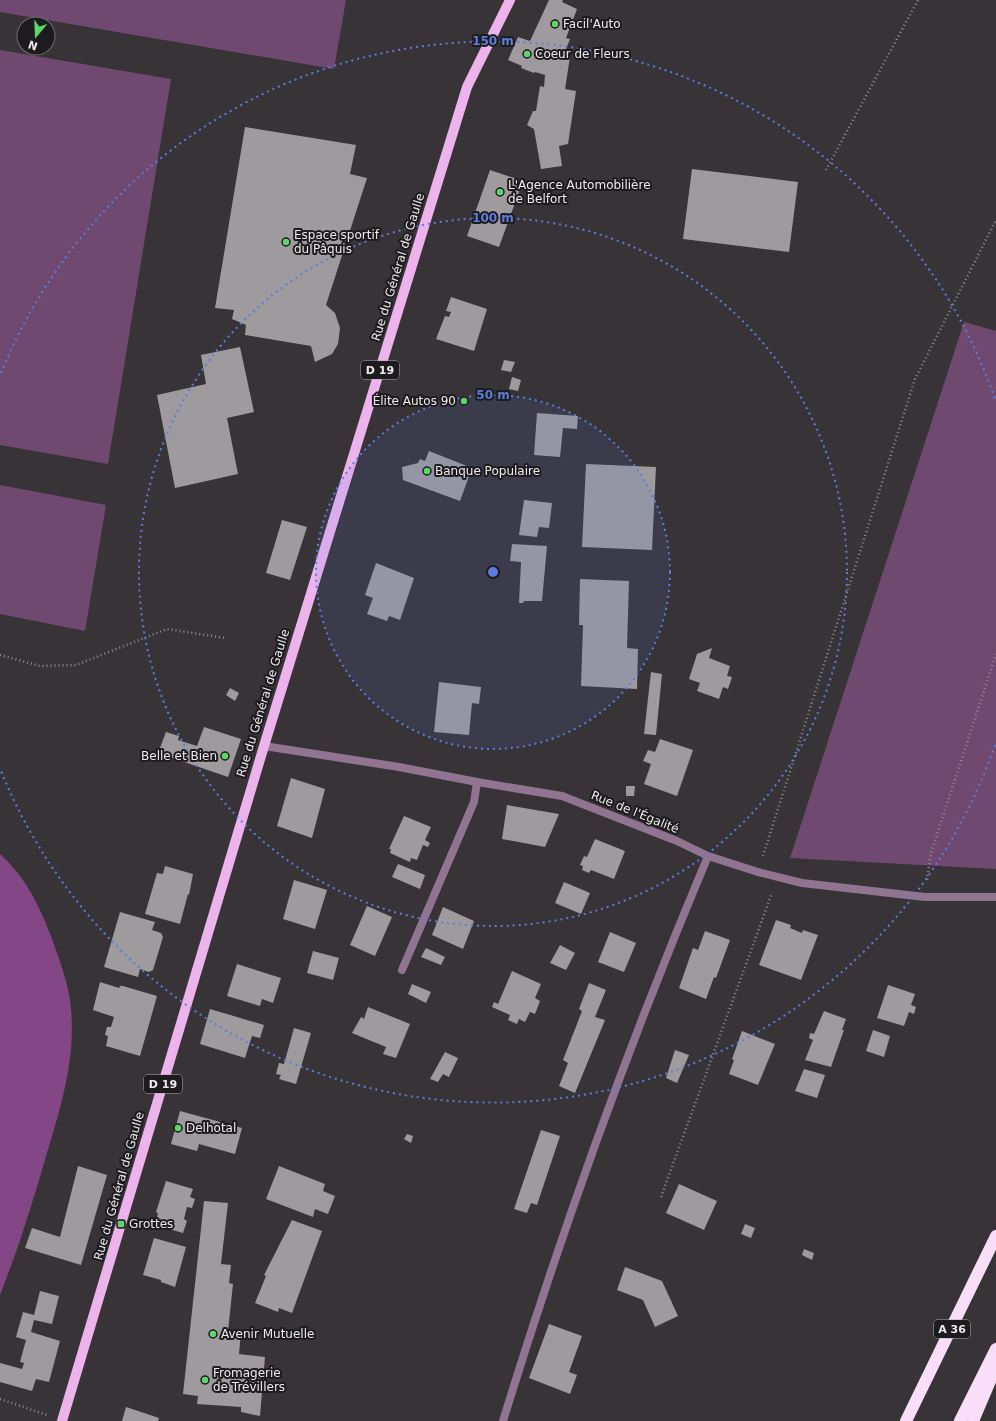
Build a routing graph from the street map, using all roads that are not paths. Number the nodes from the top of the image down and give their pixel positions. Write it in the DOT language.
graph roads {
  1 [pos="510,0"];
  2 [pos="264,746"];
  3 [pos="477,782"];
  4 [pos="708,856"];
  5 [pos="996,897"];
  6 [pos="402,970"];
  7 [pos="996,1236"];
  8 [pos="996,1349"];
  9 [pos="996,1366"];
  10 [pos="62,1421"];
  11 [pos="503,1421"];
  12 [pos="906,1421"];
  13 [pos="960,1421"];
  14 [pos="973,1421"];
  1 -- 2 [label="main road, Rue du Général de Gaulle / D 19"];
  2 -- 3 [label="street, Rue de l'Égalité"];
  2 -- 10 [label="main road, Rue du Général de Gaulle / D 19"];
  3 -- 4 [label="street, Rue de l'Égalité"];
  3 -- 6 [label="street"];
  4 -- 5 [label="street, Rue de l'Égalité"];
  4 -- 11 [label="street"];
  7 -- 12 [label="highway, A 36"];
  8 -- 13 [label="highway"];
  9 -- 14 [label="highway"];
}
